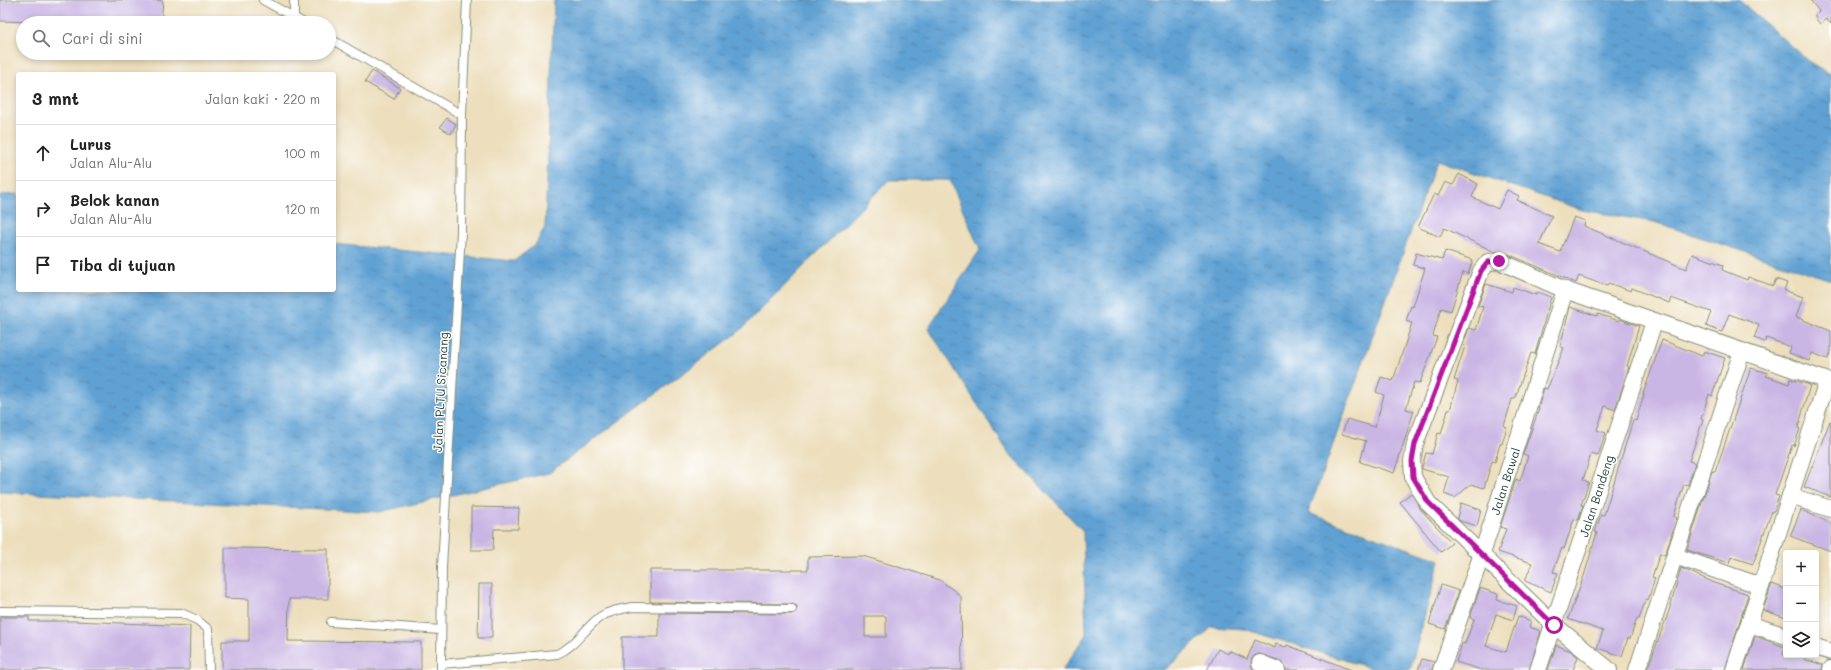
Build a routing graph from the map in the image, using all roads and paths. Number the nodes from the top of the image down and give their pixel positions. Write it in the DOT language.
graph roads {
  1 [pos="263,0"];
  2 [pos="294,0"];
  3 [pos="467,0"];
  4 [pos="292,16"];
  5 [pos="294,16"];
  6 [pos="336,42"];
  7 [pos="462,115"];
  8 [pos="1565,290"];
  9 [pos="1654,322"];
  10 [pos="1742,351"];
  11 [pos="1829,382"];
  12 [pos="1790,496"];
  13 [pos="1831,509"];
  14 [pos="1482,554"];
  15 [pos="1674,556"];
  16 [pos="1761,586"];
  17 [pos="792,609"];
  18 [pos="0,611"];
  19 [pos="331,622"];
  20 [pos="1749,624"];
  21 [pos="1554,625"];
  22 [pos="441,630"];
  23 [pos="1783,635"];
  24 [pos="1819,648"];
  25 [pos="1831,652"];
  26 [pos="1260,663"];
  27 [pos="441,667"];
  28 [pos="209,670"];
  29 [pos="1277,670"];
  30 [pos="1441,670"];
  31 [pos="1538,670"];
  32 [pos="1609,670"];
  33 [pos="1637,670"];
  34 [pos="1734,670"];
  1 -- 4 [label="lane"];
  2 -- 5 [label="lane"];
  3 -- 7 [label="lane, Jalan PLTU Sicanang"];
  6 -- 7 [label="lane"];
  7 -- 22 [label="lane, Jalan PLTU Sicanang"];
  8 -- 9 [label="street"];
  8 -- 14 [label="street, Jalan Bawal"];
  8 -- 14 [label="street"];
  9 -- 10 [label="street"];
  9 -- 21 [label="street, Jalan Bandeng"];
  10 -- 11 [label="street"];
  10 -- 15 [label="street"];
  11 -- 12 [label="street"];
  12 -- 13 [label="street"];
  12 -- 16 [label="street"];
  14 -- 21 [label="street"];
  14 -- 30 [label="street, Jalan Bawal"];
  15 -- 16 [label="street"];
  15 -- 33 [label="street"];
  16 -- 20 [label="street"];
  17 -- 27 [label="lane"];
  18 -- 28 [label="lane"];
  19 -- 22 [label="lane"];
  20 -- 23 [label="street"];
  20 -- 34 [label="street"];
  21 -- 31 [label="street, Jalan Bandeng"];
  21 -- 32 [label="street"];
  22 -- 27 [label="lane, Jalan PLTU Sicanang"];
  24 -- 25 [label="street"];
  26 -- 29 [label="street"];
}
